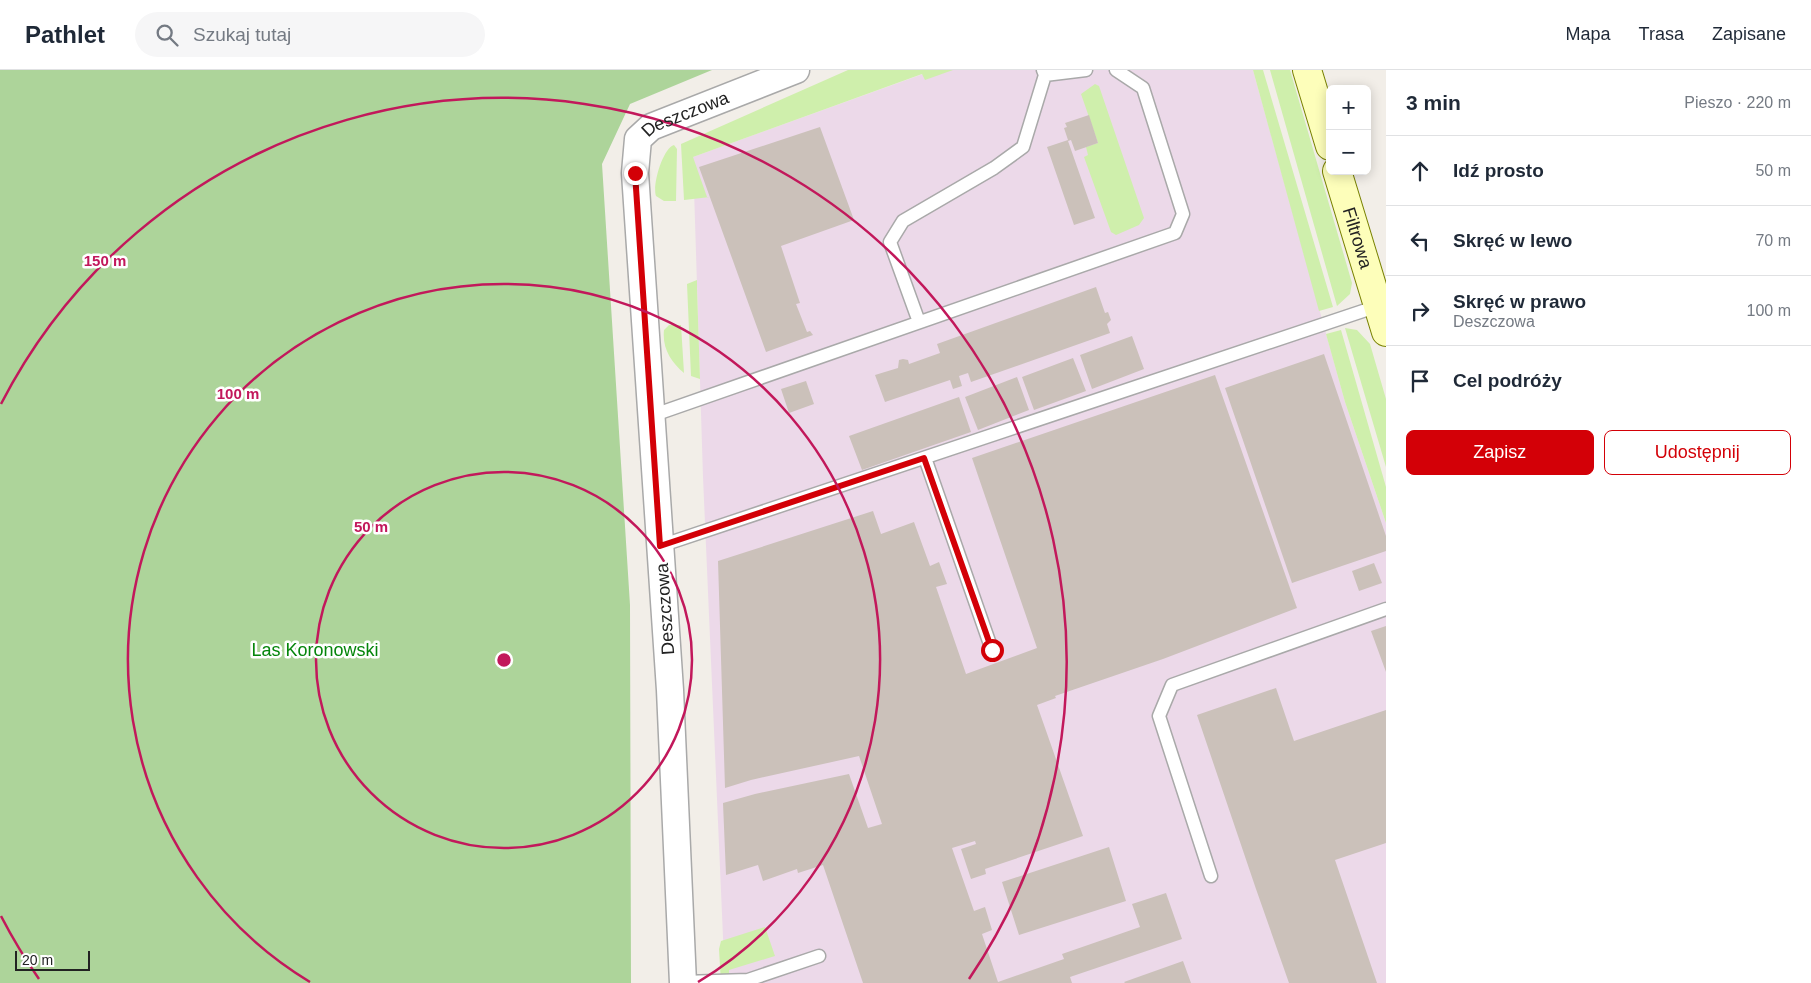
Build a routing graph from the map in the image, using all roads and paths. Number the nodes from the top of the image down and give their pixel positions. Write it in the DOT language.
graph roads {
  1 [pos="796,70"];
  2 [pos="1086,70"];
  3 [pos="1116,70"];
  4 [pos="1307,70"];
  5 [pos="1044,73"];
  6 [pos="1326,133"];
  7 [pos="1338,175"];
  8 [pos="1378,306"];
  9 [pos="918,322"];
  10 [pos="1386,332"];
  11 [pos="651,416"];
  12 [pos="924,458"];
  13 [pos="660,546"];
  14 [pos="1386,609"];
  15 [pos="992,650"];
  16 [pos="1211,876"];
  17 [pos="819,956"];
  18 [pos="683,982"];
  1 -- 11 [label="street, Deszczowa"];
  2 -- 5 [label="lane"];
  3 -- 9 [label="lane"];
  4 -- 6 [label="street"];
  5 -- 9 [label="lane"];
  7 -- 8 [label="street, Filtrowa"];
  8 -- 10 [label="street, Filtrowa"];
  8 -- 12 [label="lane"];
  9 -- 11 [label="lane"];
  11 -- 13 [label="street, Deszczowa"];
  12 -- 13 [label="lane"];
  12 -- 15 [label="lane"];
  13 -- 18 [label="street, Deszczowa"];
  14 -- 16 [label="lane"];
  17 -- 18 [label="lane"];
}
